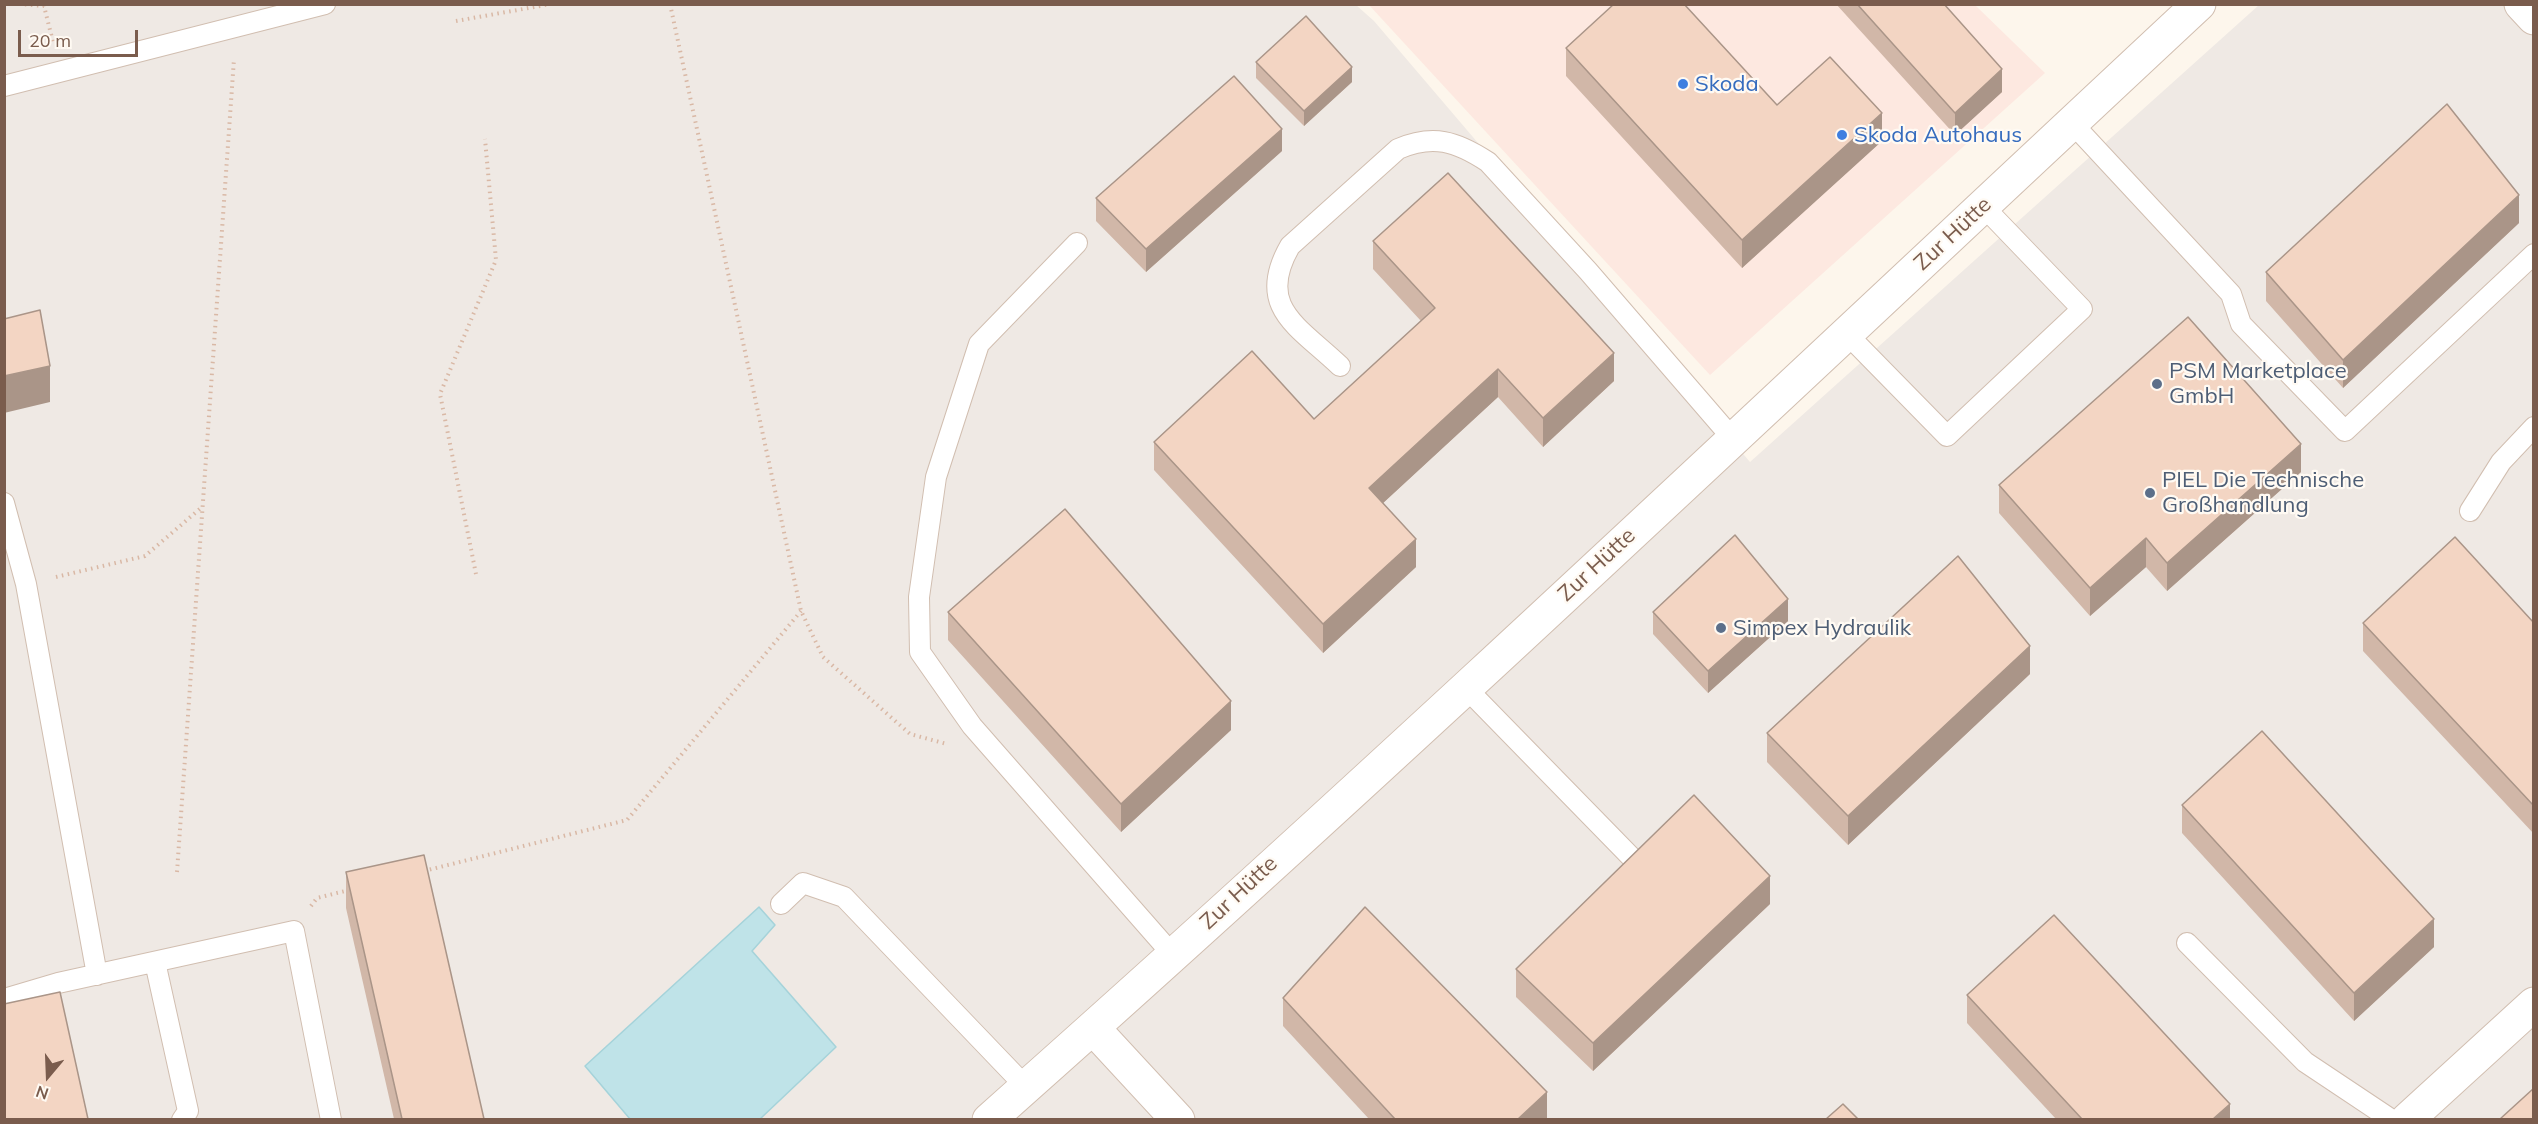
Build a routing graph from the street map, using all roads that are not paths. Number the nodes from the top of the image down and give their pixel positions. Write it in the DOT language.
graph roads {
  1 [pos="325,4"];
  2 [pos="2199,4"];
  3 [pos="2521,4"];
  4 [pos="2534,18"];
  5 [pos="4,86"];
  6 [pos="2072,123"];
  7 [pos="1983,206"];
  8 [pos="1077,243"];
  9 [pos="2534,254"];
  10 [pos="1846,333"];
  11 [pos="1340,366"];
  12 [pos="2534,427"];
  13 [pos="1733,439"];
  14 [pos="4,502"];
  15 [pos="2470,511"];
  16 [pos="1464,686"];
  17 [pos="1632,858"];
  18 [pos="781,904"];
  19 [pos="2187,943"];
  20 [pos="1173,954"];
  21 [pos="155,962"];
  22 [pos="97,975"];
  23 [pos="4,999"];
  24 [pos="2534,1004"];
  25 [pos="1093,1028"];
  26 [pos="1026,1087"];
  27 [pos="182,1119"];
  28 [pos="331,1119"];
  29 [pos="989,1119"];
  30 [pos="1178,1119"];
  31 [pos="2392,1119"];
  32 [pos="2407,1119"];
  1 -- 5 [label="lane"];
  2 -- 6 [label="street, Zur Hütte"];
  3 -- 4 [label="street"];
  6 -- 7 [label="street, Zur Hütte"];
  6 -- 9 [label="lane"];
  7 -- 10 [label="street, Zur Hütte"];
  7 -- 10 [label="lane"];
  8 -- 20 [label="lane"];
  10 -- 13 [label="street, Zur Hütte"];
  11 -- 13 [label="lane"];
  12 -- 15 [label="lane"];
  13 -- 16 [label="street, Zur Hütte"];
  14 -- 22 [label="lane"];
  16 -- 17 [label="lane"];
  16 -- 20 [label="street, Zur Hütte"];
  18 -- 26 [label="lane"];
  19 -- 31 [label="lane"];
  20 -- 25 [label="street, Zur Hütte"];
  21 -- 22 [label="lane"];
  21 -- 27 [label="lane"];
  21 -- 28 [label="lane"];
  22 -- 23 [label="lane"];
  24 -- 32 [label="street"];
  25 -- 26 [label="street, Zur Hütte"];
  25 -- 30 [label="street"];
  26 -- 29 [label="street, Zur Hütte"];
}
